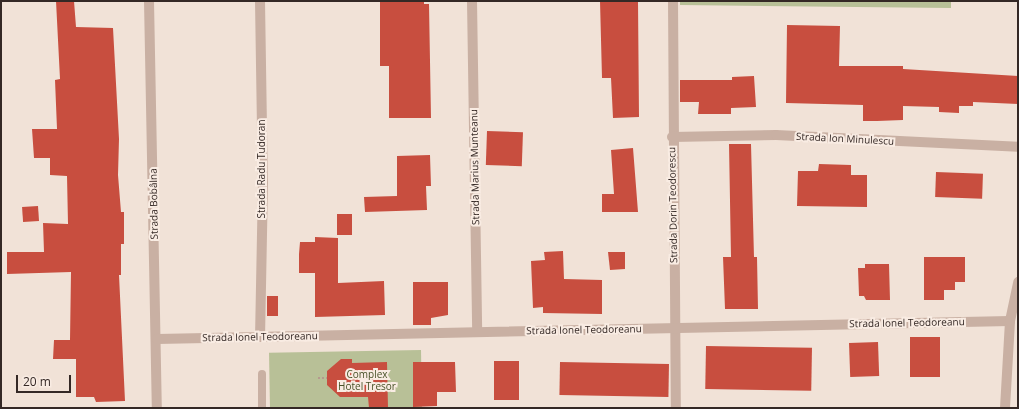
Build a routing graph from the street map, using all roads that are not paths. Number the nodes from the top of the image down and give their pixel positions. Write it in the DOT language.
graph roads {
  1 [pos="149,1"];
  2 [pos="260,1"];
  3 [pos="472,1"];
  4 [pos="673,1"];
  5 [pos="672,137"];
  6 [pos="1018,147"];
  7 [pos="1018,282"];
  8 [pos="1010,321"];
  9 [pos="676,328"];
  10 [pos="477,332"];
  11 [pos="260,337"];
  12 [pos="157,339"];
  13 [pos="262,374"];
  14 [pos="157,408"];
  15 [pos="262,408"];
  16 [pos="676,408"];
  17 [pos="1005,408"];
  1 -- 12 [label="street, Strada Bobâlna"];
  2 -- 11 [label="street, Strada Radu Tudoran"];
  3 -- 10 [label="street, Strada Marius Munteanu"];
  4 -- 5 [label="street, Strada Dorin Teodorescu"];
  5 -- 6 [label="street, Strada Ion Minulescu"];
  5 -- 9 [label="street, Strada Dorin Teodorescu"];
  7 -- 8 [label="street"];
  8 -- 9 [label="street, Strada Ionel Teodoreanu"];
  8 -- 17 [label="street"];
  9 -- 10 [label="street, Strada Ionel Teodoreanu"];
  9 -- 16 [label="street, Strada Dorin Teodorescu"];
  10 -- 11 [label="street, Strada Ionel Teodoreanu"];
  11 -- 12 [label="street, Strada Ionel Teodoreanu"];
  12 -- 14 [label="street, Strada Bobâlna"];
  13 -- 15 [label="lane"];
}
